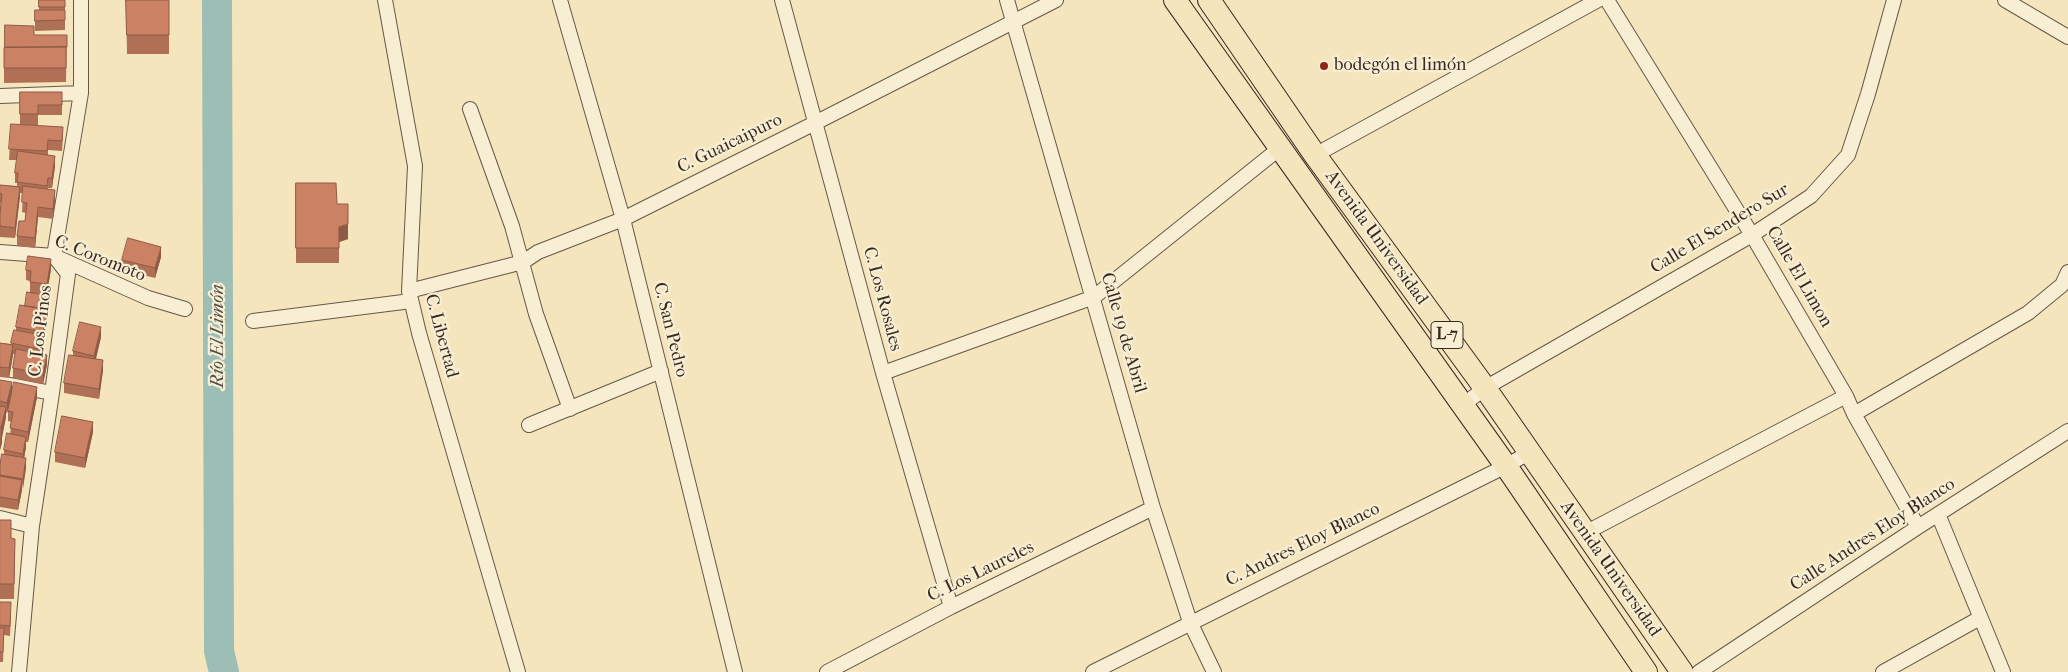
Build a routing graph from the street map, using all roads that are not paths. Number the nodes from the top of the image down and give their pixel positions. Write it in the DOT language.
graph roads {
  1 [pos="81,0"];
  2 [pos="385,0"];
  3 [pos="560,0"];
  4 [pos="782,0"];
  5 [pos="1007,0"];
  6 [pos="1056,0"];
  7 [pos="1175,0"];
  8 [pos="1209,0"];
  9 [pos="1598,0"];
  10 [pos="1607,0"];
  11 [pos="1894,0"];
  12 [pos="2005,0"];
  13 [pos="1012,21"];
  14 [pos="2068,37"];
  15 [pos="81,93"];
  16 [pos="0,96"];
  17 [pos="470,110"];
  18 [pos="815,124"];
  19 [pos="1280,148"];
  20 [pos="1315,155"];
  21 [pos="623,219"];
  22 [pos="1752,235"];
  23 [pos="0,252"];
  24 [pos="54,256"];
  25 [pos="523,262"];
  26 [pos="2068,272"];
  27 [pos="410,296"];
  28 [pos="1094,297"];
  29 [pos="185,308"];
  30 [pos="253,321"];
  31 [pos="661,370"];
  32 [pos="883,373"];
  33 [pos="0,383"];
  34 [pos="1485,388"];
  35 [pos="52,393"];
  36 [pos="1846,396"];
  37 [pos="1462,405"];
  38 [pos="570,408"];
  39 [pos="1854,414"];
  40 [pos="529,425"];
  41 [pos="2068,431"];
  42 [pos="1530,452"];
  43 [pos="1506,466"];
  44 [pos="1153,508"];
  45 [pos="1938,514"];
  46 [pos="0,518"];
  47 [pos="32,526"];
  48 [pos="1918,527"];
  49 [pos="1586,533"];
  50 [pos="951,607"];
  51 [pos="1980,618"];
  52 [pos="1190,622"];
  53 [pos="19,672"];
  54 [pos="518,672"];
  55 [pos="735,672"];
  56 [pos="828,672"];
  57 [pos="1093,672"];
  58 [pos="1214,672"];
  59 [pos="1646,672"];
  60 [pos="1682,672"];
  61 [pos="1699,672"];
  62 [pos="1884,672"];
  63 [pos="2003,672"];
  1 -- 15 [label="street"];
  2 -- 27 [label="street, C. Libertad"];
  3 -- 21 [label="street, C. San Pedro"];
  4 -- 18 [label="street, C. Los Rosales"];
  5 -- 13 [label="street, Calle 19 de Abril"];
  6 -- 13 [label="street, C. Guaicaipuro"];
  7 -- 19 [label="main road, Avenida Universidad / L-7"];
  8 -- 20 [label="main road, Avenida Universidad / L-7"];
  9 -- 20 [label="street"];
  10 -- 22 [label="street, Calle El Limon"];
  11 -- 22 [label="street, Calle El Sendero Sur"];
  12 -- 14 [label="street"];
  13 -- 18 [label="street, C. Guaicaipuro"];
  13 -- 28 [label="street, Calle 19 de Abril"];
  15 -- 16 [label="street"];
  15 -- 24 [label="street"];
  17 -- 25 [label="street"];
  18 -- 21 [label="street, C. Guaicaipuro"];
  18 -- 32 [label="street, C. Los Rosales"];
  19 -- 28 [label="street"];
  19 -- 37 [label="main road, Avenida Universidad / L-7"];
  20 -- 34 [label="main road, Avenida Universidad / L-7"];
  21 -- 25 [label="street, C. Guaicaipuro"];
  21 -- 31 [label="street, C. San Pedro"];
  22 -- 34 [label="street, Calle El Sendero Sur"];
  22 -- 36 [label="street, Calle El Limon"];
  23 -- 24 [label="street, C. Coromoto"];
  24 -- 29 [label="street, C. Coromoto"];
  24 -- 35 [label="street, C. Los Pinos"];
  25 -- 27 [label="street, C. Guaicaipuro"];
  25 -- 38 [label="street"];
  26 -- 39 [label="street"];
  27 -- 30 [label="street, C. Guaicaipuro"];
  27 -- 54 [label="street, C. Libertad"];
  28 -- 32 [label="street"];
  28 -- 44 [label="street, Calle 19 de Abril"];
  31 -- 38 [label="street"];
  31 -- 55 [label="street, C. San Pedro"];
  32 -- 50 [label="street, C. Los Rosales"];
  33 -- 35 [label="street"];
  34 -- 37 [label="street, Calle El Sendero Sur"];
  34 -- 42 [label="main road, Avenida Universidad / L-7"];
  35 -- 47 [label="street, C. Los Pinos"];
  36 -- 39 [label="street, Calle El Limon"];
  36 -- 49 [label="street"];
  37 -- 43 [label="main road, Avenida Universidad / L-7"];
  38 -- 40 [label="street"];
  39 -- 48 [label="street, Calle El Limon"];
  41 -- 45 [label="street, Calle Andres Eloy Blanco"];
  42 -- 43 [label="street, C. Andres Eloy Blanco"];
  42 -- 49 [label="main road, Avenida Universidad / L-7"];
  43 -- 52 [label="street, C. Andres Eloy Blanco"];
  43 -- 59 [label="main road, Avenida Universidad / L-7"];
  44 -- 50 [label="street, C. Los Laureles"];
  44 -- 52 [label="street, Calle 19 de Abril"];
  45 -- 48 [label="street, Calle Andres Eloy Blanco"];
  45 -- 51 [label="street"];
  46 -- 47 [label="street"];
  47 -- 53 [label="street, C. Los Pinos"];
  48 -- 61 [label="street, Calle Andres Eloy Blanco"];
  49 -- 60 [label="main road, Avenida Universidad / L-7"];
  50 -- 56 [label="street, C. Los Laureles"];
  51 -- 62 [label="street"];
  51 -- 63 [label="street"];
  52 -- 57 [label="street, C. Andres Eloy Blanco"];
  52 -- 58 [label="street, Calle 19 de Abril"];
}
